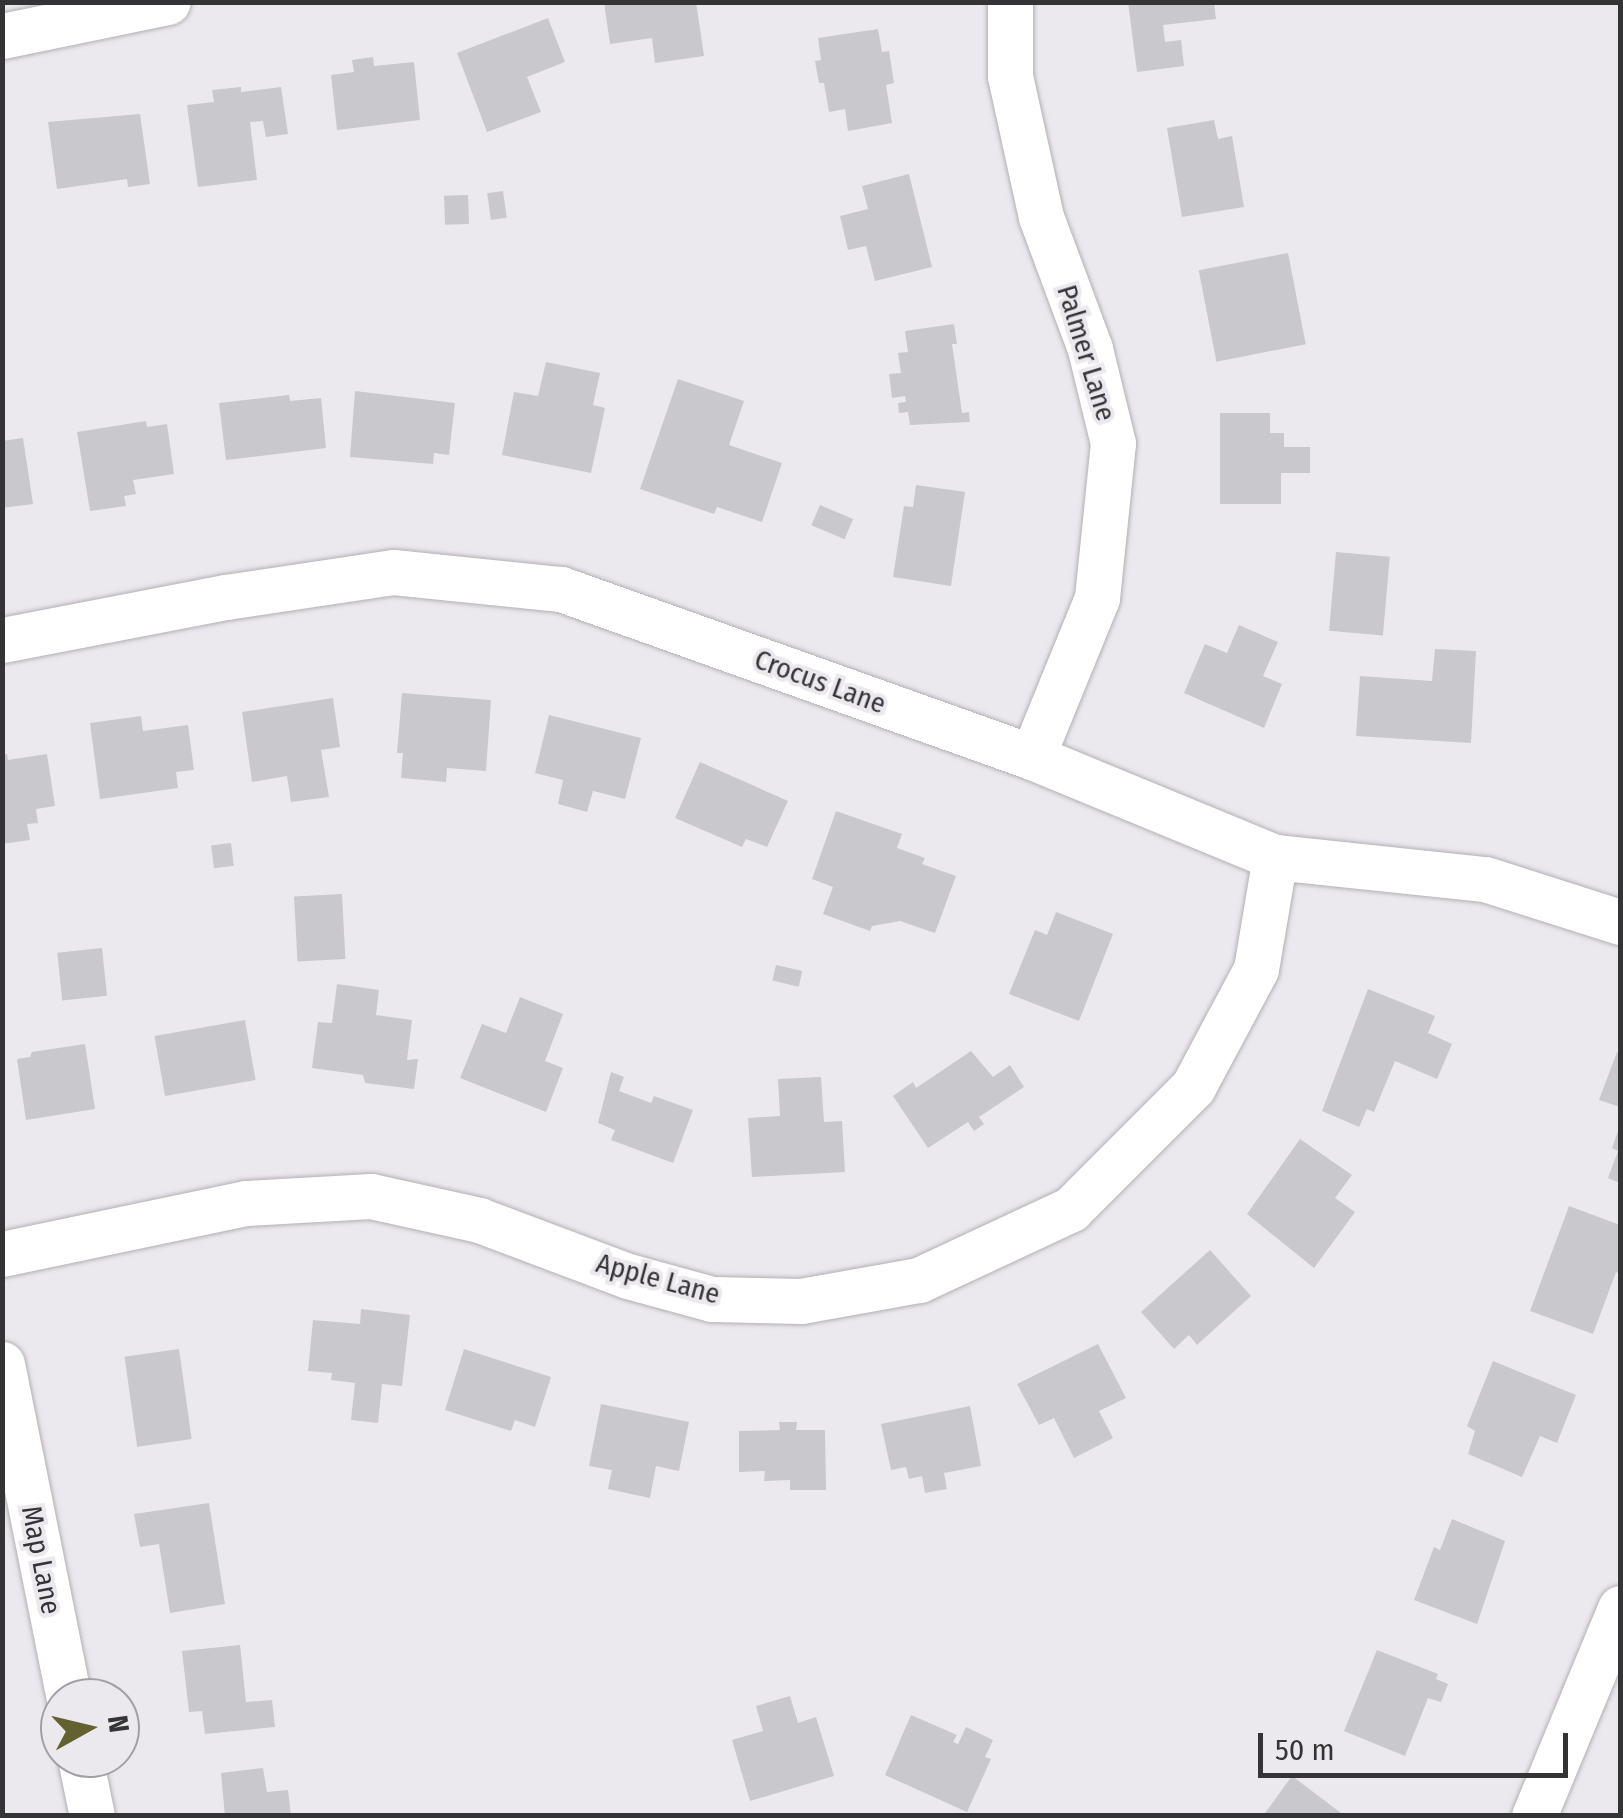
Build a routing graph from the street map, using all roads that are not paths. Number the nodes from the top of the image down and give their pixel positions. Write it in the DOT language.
graph roads {
  1 [pos="168,2"];
  2 [pos="1010,2"];
  3 [pos="2,36"];
  4 [pos="2,640"];
  5 [pos="1032,757"];
  6 [pos="1275,857"];
  7 [pos="1620,922"];
  8 [pos="2,1254"];
  9 [pos="2,1364"];
  10 [pos="1620,1608"];
  11 [pos="64,1678"];
  12 [pos="84,1778"];
  13 [pos="92,1816"];
  14 [pos="1534,1816"];
  1 -- 3 [label="street"];
  2 -- 5 [label="street, Palmer Lane"];
  4 -- 5 [label="street, Crocus Lane"];
  5 -- 6 [label="street, Crocus Lane"];
  6 -- 7 [label="street, Crocus Lane"];
  6 -- 8 [label="street, Apple Lane"];
  9 -- 11 [label="street, Map Lane"];
  10 -- 14 [label="street"];
  12 -- 13 [label="street"];
}
